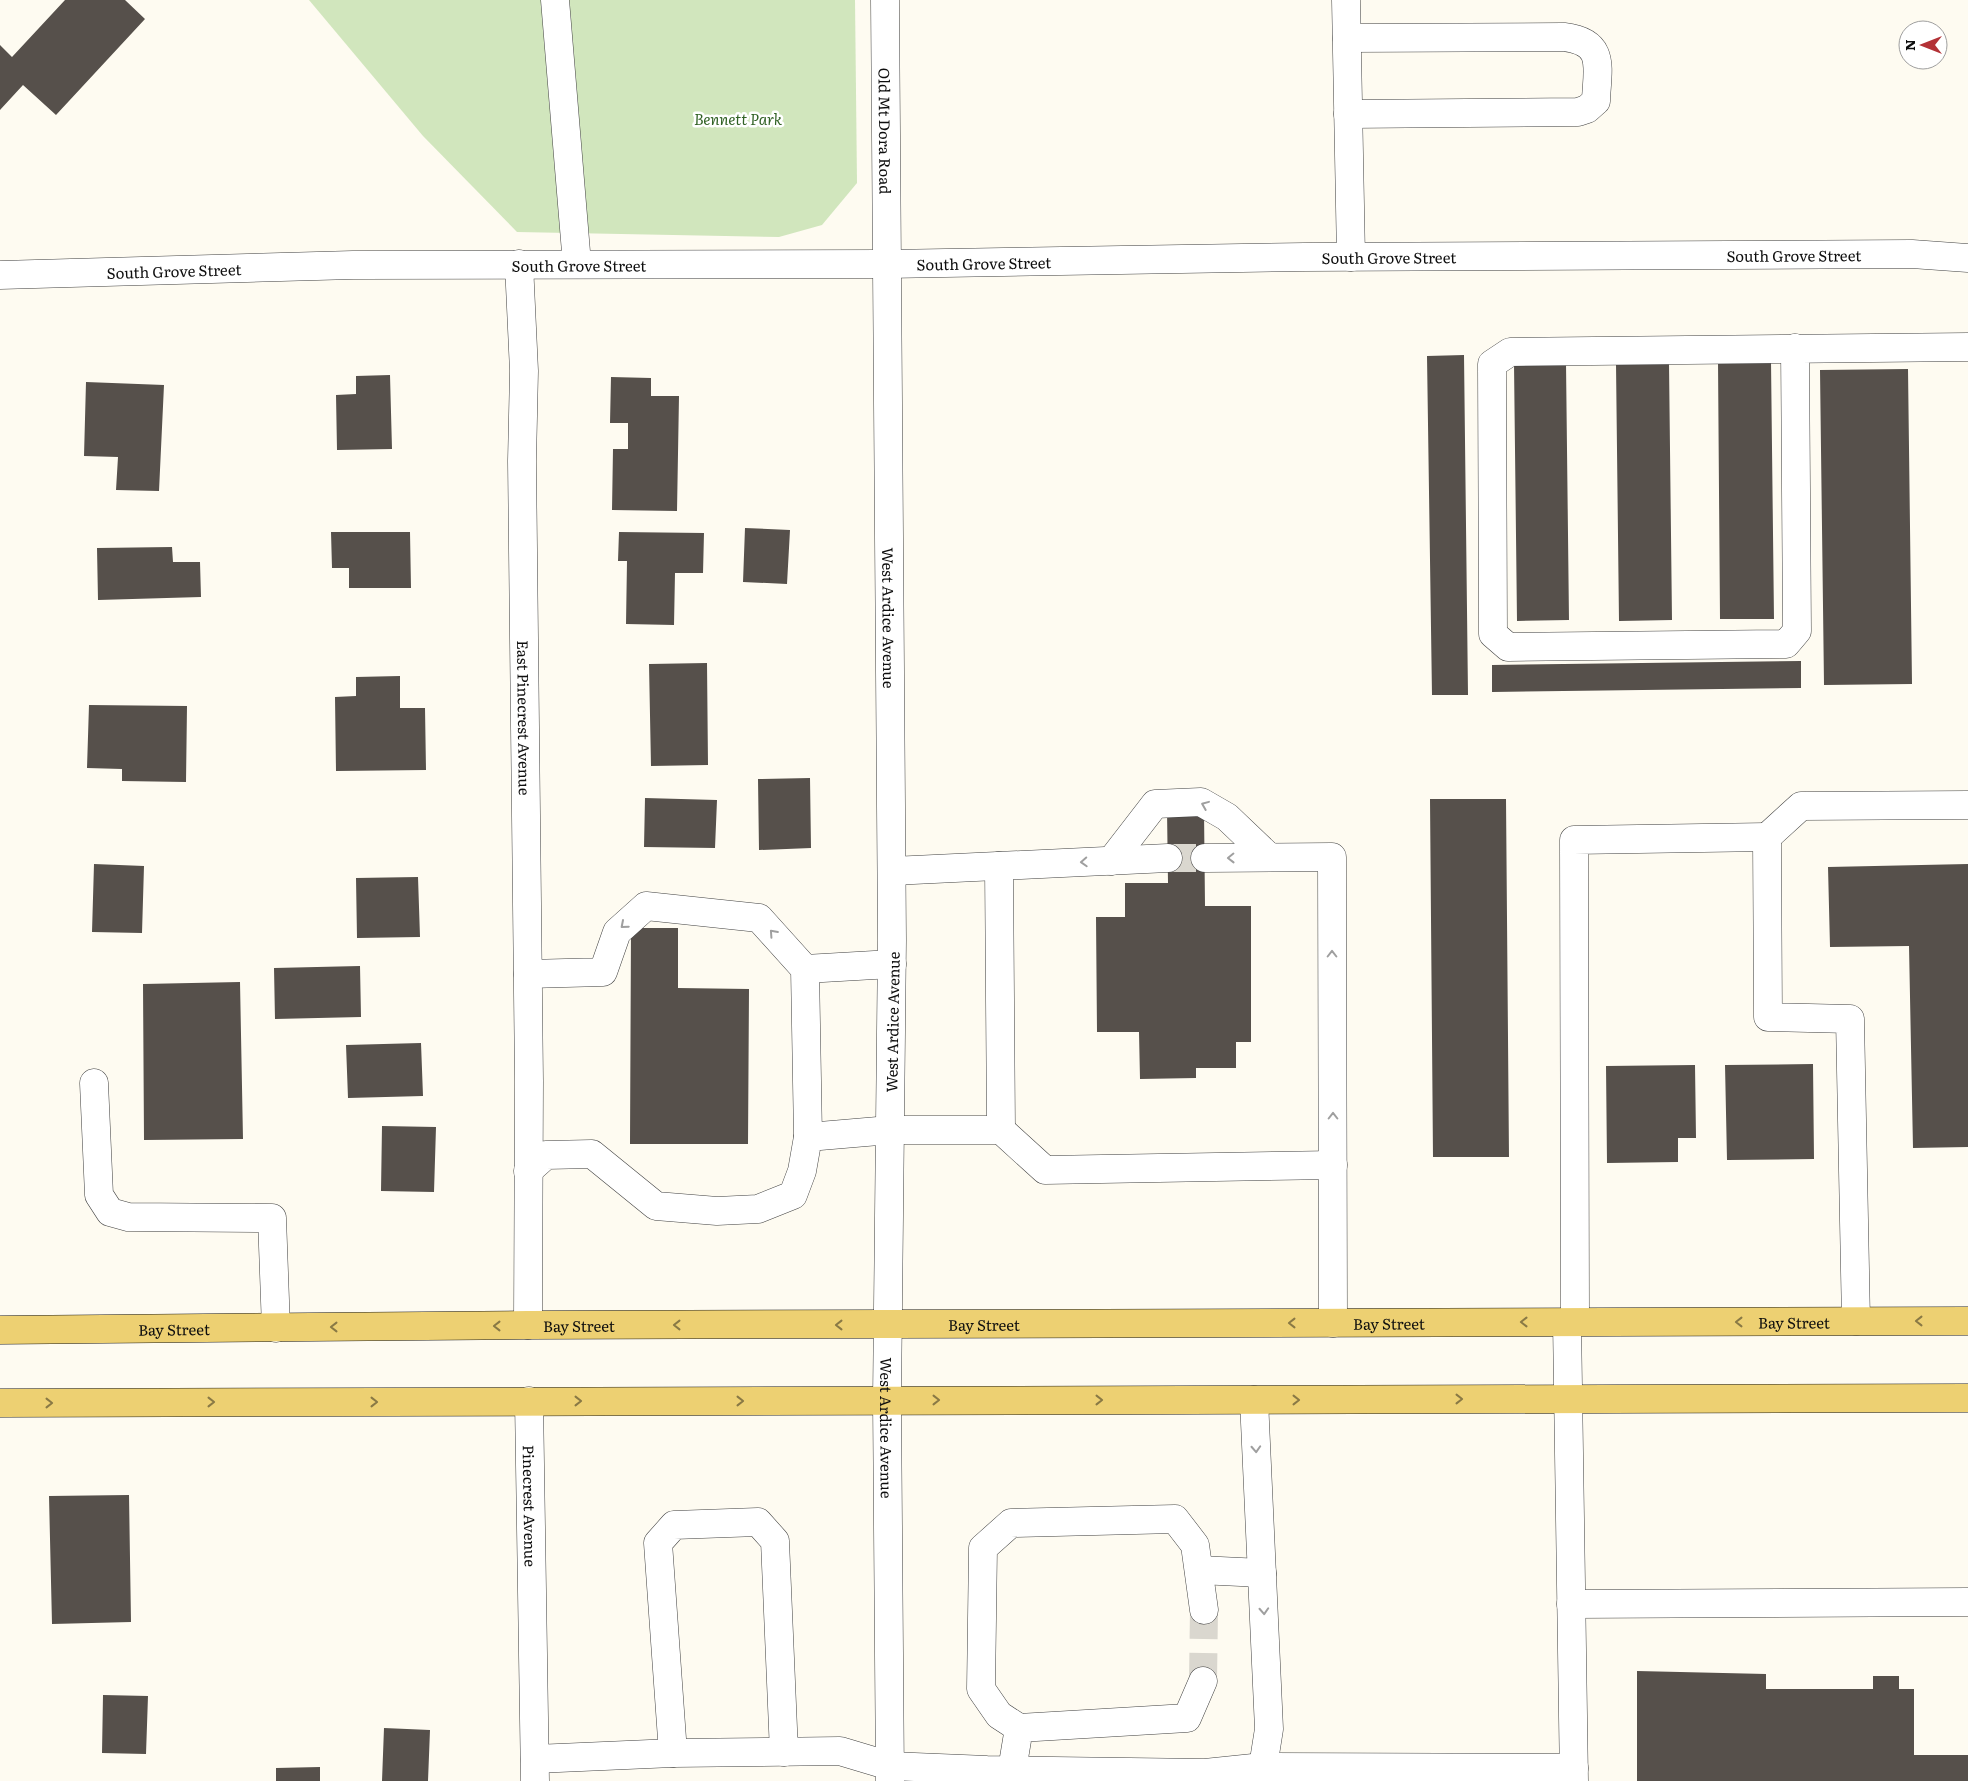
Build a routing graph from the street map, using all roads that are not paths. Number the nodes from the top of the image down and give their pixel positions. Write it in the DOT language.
graph roads {
  1 [pos="554,0"];
  2 [pos="885,0"];
  3 [pos="1346,0"];
  4 [pos="1347,38"];
  5 [pos="1348,114"];
  6 [pos="1351,257"];
  7 [pos="1968,258"];
  8 [pos="519,264"];
  9 [pos="577,264"];
  10 [pos="887,264"];
  11 [pos="0,275"];
  12 [pos="1968,346"];
  13 [pos="1795,348"];
  14 [pos="1968,805"];
  15 [pos="1767,838"];
  16 [pos="1269,857"];
  17 [pos="1168,858"];
  18 [pos="1205,858"];
  19 [pos="1111,861"];
  20 [pos="998,866"];
  21 [pos="892,871"];
  22 [pos="892,964"];
  23 [pos="805,969"];
  24 [pos="528,974"];
  25 [pos="94,1082"];
  26 [pos="890,1130"];
  27 [pos="1001,1130"];
  28 [pos="808,1137"];
  29 [pos="1333,1165"];
  30 [pos="528,1171"];
  31 [pos="1968,1320"];
  32 [pos="1856,1321"];
  33 [pos="1571,1322"];
  34 [pos="1333,1323"];
  35 [pos="528,1325"];
  36 [pos="888,1325"];
  37 [pos="276,1328"];
  38 [pos="0,1330"];
  39 [pos="1968,1398"];
  40 [pos="1568,1399"];
  41 [pos="887,1400"];
  42 [pos="1254,1400"];
  43 [pos="529,1401"];
  44 [pos="0,1403"];
  45 [pos="1199,1570"];
  46 [pos="1262,1573"];
  47 [pos="1968,1602"];
  48 [pos="1571,1604"];
  49 [pos="1204,1610"];
  50 [pos="1203,1681"];
  51 [pos="1019,1728"];
  52 [pos="784,1752"];
  53 [pos="673,1753"];
  54 [pos="1263,1767"];
  55 [pos="534,1770"];
  56 [pos="890,1774"];
  57 [pos="995,1774"];
  58 [pos="1574,1775"];
  1 -- 9 [label="street"];
  2 -- 10 [label="street, Old Mt Dora Road"];
  3 -- 4 [label="street"];
  4 -- 5 [label="street"];
  4 -- 5 [label="street"];
  5 -- 6 [label="street"];
  6 -- 7 [label="street, South Grove Street"];
  6 -- 10 [label="street, South Grove Street"];
  8 -- 9 [label="street, South Grove Street"];
  8 -- 11 [label="street, South Grove Street"];
  8 -- 24 [label="street, East Pinecrest Avenue"];
  9 -- 10 [label="street, South Grove Street"];
  10 -- 21 [label="street, West Ardice Avenue"];
  12 -- 13 [label="street"];
  13 -- 13 [label="street"];
  14 -- 15 [label="street"];
  15 -- 32 [label="street"];
  15 -- 33 [label="street"];
  16 -- 18 [label="street, one-way"];
  16 -- 19 [label="street, one-way"];
  29 -- 16 [label="street, one-way"];
  17 -- 19 [label="street"];
  19 -- 20 [label="street, one-way"];
  20 -- 21 [label="street"];
  20 -- 27 [label="street"];
  21 -- 22 [label="street, West Ardice Avenue"];
  22 -- 23 [label="street"];
  22 -- 26 [label="street, West Ardice Avenue"];
  23 -- 24 [label="street, one-way"];
  23 -- 28 [label="street"];
  24 -- 30 [label="street, East Pinecrest Avenue"];
  25 -- 37 [label="street"];
  26 -- 27 [label="street"];
  26 -- 28 [label="street"];
  26 -- 36 [label="street, West Ardice Avenue"];
  27 -- 29 [label="street"];
  28 -- 30 [label="street"];
  29 -- 34 [label="street"];
  30 -- 35 [label="street"];
  31 -- 32 [label="main road, Bay Street, one-way"];
  32 -- 33 [label="main road, Bay Street, one-way"];
  33 -- 34 [label="main road, Bay Street, one-way"];
  33 -- 40 [label="street"];
  34 -- 36 [label="main road, Bay Street, one-way"];
  36 -- 35 [label="main road, Bay Street, one-way"];
  35 -- 37 [label="main road, Bay Street, one-way"];
  36 -- 41 [label="street, West Ardice Avenue"];
  37 -- 38 [label="main road, Bay Street"];
  39 -- 40 [label="main road"];
  42 -- 40 [label="main road, one-way"];
  40 -- 48 [label="street"];
  41 -- 42 [label="main road, one-way"];
  43 -- 41 [label="main road, one-way"];
  41 -- 56 [label="street, West Ardice Avenue"];
  42 -- 46 [label="street, one-way"];
  44 -- 43 [label="main road, one-way"];
  43 -- 55 [label="street, Pinecrest Avenue"];
  45 -- 46 [label="street"];
  45 -- 49 [label="street"];
  45 -- 51 [label="street"];
  46 -- 54 [label="street, one-way"];
  47 -- 48 [label="street"];
  48 -- 58 [label="street"];
  50 -- 51 [label="street"];
  51 -- 57 [label="street"];
  52 -- 53 [label="street"];
  52 -- 53 [label="street"];
  52 -- 56 [label="street"];
  53 -- 55 [label="street"];
  54 -- 57 [label="street"];
  54 -- 58 [label="street"];
  56 -- 57 [label="street"];
}
